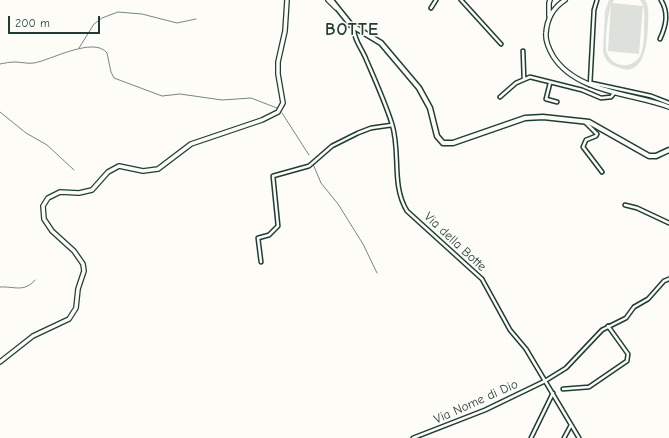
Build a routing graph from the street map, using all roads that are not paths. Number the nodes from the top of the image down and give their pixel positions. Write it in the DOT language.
graph roads {
  1 [pos="287,0"];
  2 [pos="328,0"];
  3 [pos="331,0"];
  4 [pos="436,0"];
  5 [pos="461,0"];
  6 [pos="557,0"];
  7 [pos="565,0"];
  8 [pos="597,0"];
  9 [pos="661,0"];
  10 [pos="549,3"];
  11 [pos="559,4"];
  12 [pos="336,8"];
  13 [pos="431,8"];
  14 [pos="555,9"];
  15 [pos="549,18"];
  16 [pos="354,28"];
  17 [pos="660,39"];
  18 [pos="501,44"];
  19 [pos="524,51"];
  20 [pos="524,79"];
  21 [pos="550,83"];
  22 [pos="590,84"];
  23 [pos="615,92"];
  24 [pos="500,97"];
  25 [pos="557,102"];
  26 [pos="669,103"];
  27 [pos="669,107"];
  28 [pos="584,121"];
  29 [pos="392,125"];
  30 [pos="669,150"];
  31 [pos="602,172"];
  32 [pos="625,205"];
  33 [pos="669,223"];
  34 [pos="261,262"];
  35 [pos="669,279"];
  36 [pos="608,326"];
  37 [pos="0,362"];
  38 [pos="545,381"];
  39 [pos="563,389"];
  40 [pos="552,393"];
  41 [pos="572,425"];
  42 [pos="413,438"];
  43 [pos="531,438"];
  44 [pos="564,438"];
  45 [pos="578,438"];
  1 -- 37 [label="main road"];
  2 -- 12 [label="main road"];
  3 -- 12 [label="main road"];
  4 -- 13 [label="street"];
  5 -- 18 [label="street"];
  6 -- 11 [label="main road"];
  7 -- 11 [label="main road"];
  8 -- 22 [label="street"];
  9 -- 17 [label="street"];
  10 -- 14 [label="main road"];
  10 -- 15 [label="main road"];
  11 -- 14 [label="main road"];
  12 -- 16 [label="main road"];
  14 -- 15 [label="main road"];
  15 -- 22 [label="main road"];
  16 -- 28 [label="main road"];
  16 -- 29 [label="street, Via della Botte"];
  19 -- 20 [label="street"];
  20 -- 21 [label="street"];
  20 -- 24 [label="street"];
  21 -- 23 [label="street"];
  21 -- 25 [label="street"];
  22 -- 23 [label="main road"];
  22 -- 26 [label="street"];
  23 -- 27 [label="main road"];
  28 -- 30 [label="main road"];
  28 -- 31 [label="street"];
  29 -- 34 [label="street"];
  29 -- 38 [label="street, Via della Botte"];
  32 -- 33 [label="street"];
  35 -- 36 [label="street"];
  36 -- 38 [label="street, Via Nome di Dio"];
  36 -- 39 [label="street"];
  38 -- 40 [label="street, Via della Botte"];
  38 -- 42 [label="street, Via Nome di Dio"];
  40 -- 41 [label="street, Via della Botte"];
  40 -- 43 [label="street"];
  41 -- 44 [label="street"];
  41 -- 45 [label="street, Via della Botte"];
}
